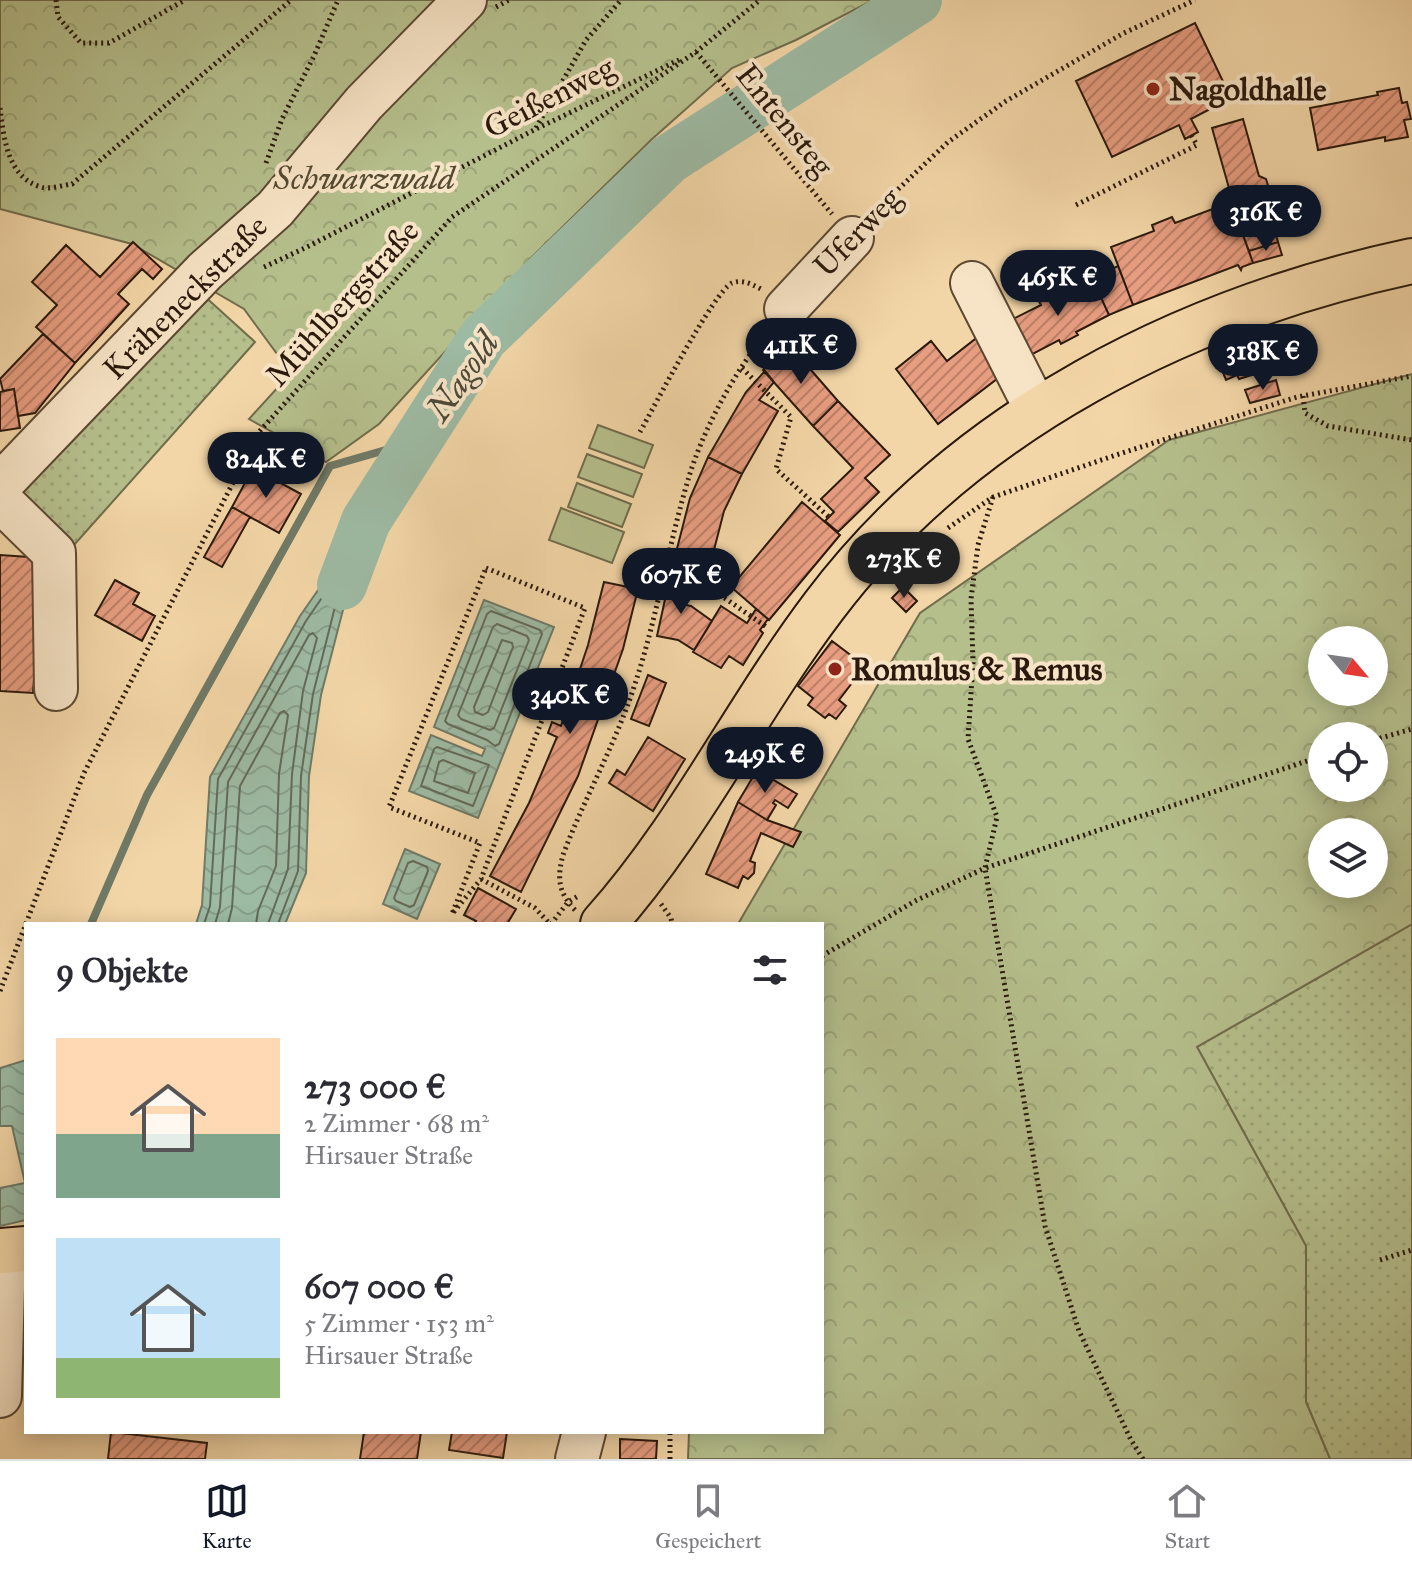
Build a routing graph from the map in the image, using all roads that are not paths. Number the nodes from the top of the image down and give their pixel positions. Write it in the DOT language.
graph roads {
  1 [pos="465,0"];
  2 [pos="844,228"];
  3 [pos="1412,261"];
  4 [pos="972,283"];
  5 [pos="786,309"];
  6 [pos="1037,411"];
  7 [pos="0,485"];
  8 [pos="0,500"];
  9 [pos="56,689"];
  10 [pos="601,916"];
  11 [pos="10,1250"];
  12 [pos="0,1396"];
  13 [pos="583,1434"];
  14 [pos="577,1459"];
  1 -- 7 [label="street, Kräheneckstraße"];
  2 -- 5 [label="street, Uferweg"];
  3 -- 6 [label="main road"];
  4 -- 6 [label="street"];
  6 -- 10 [label="main road"];
  8 -- 9 [label="street"];
  11 -- 12 [label="street"];
  13 -- 14 [label="street"];
}
